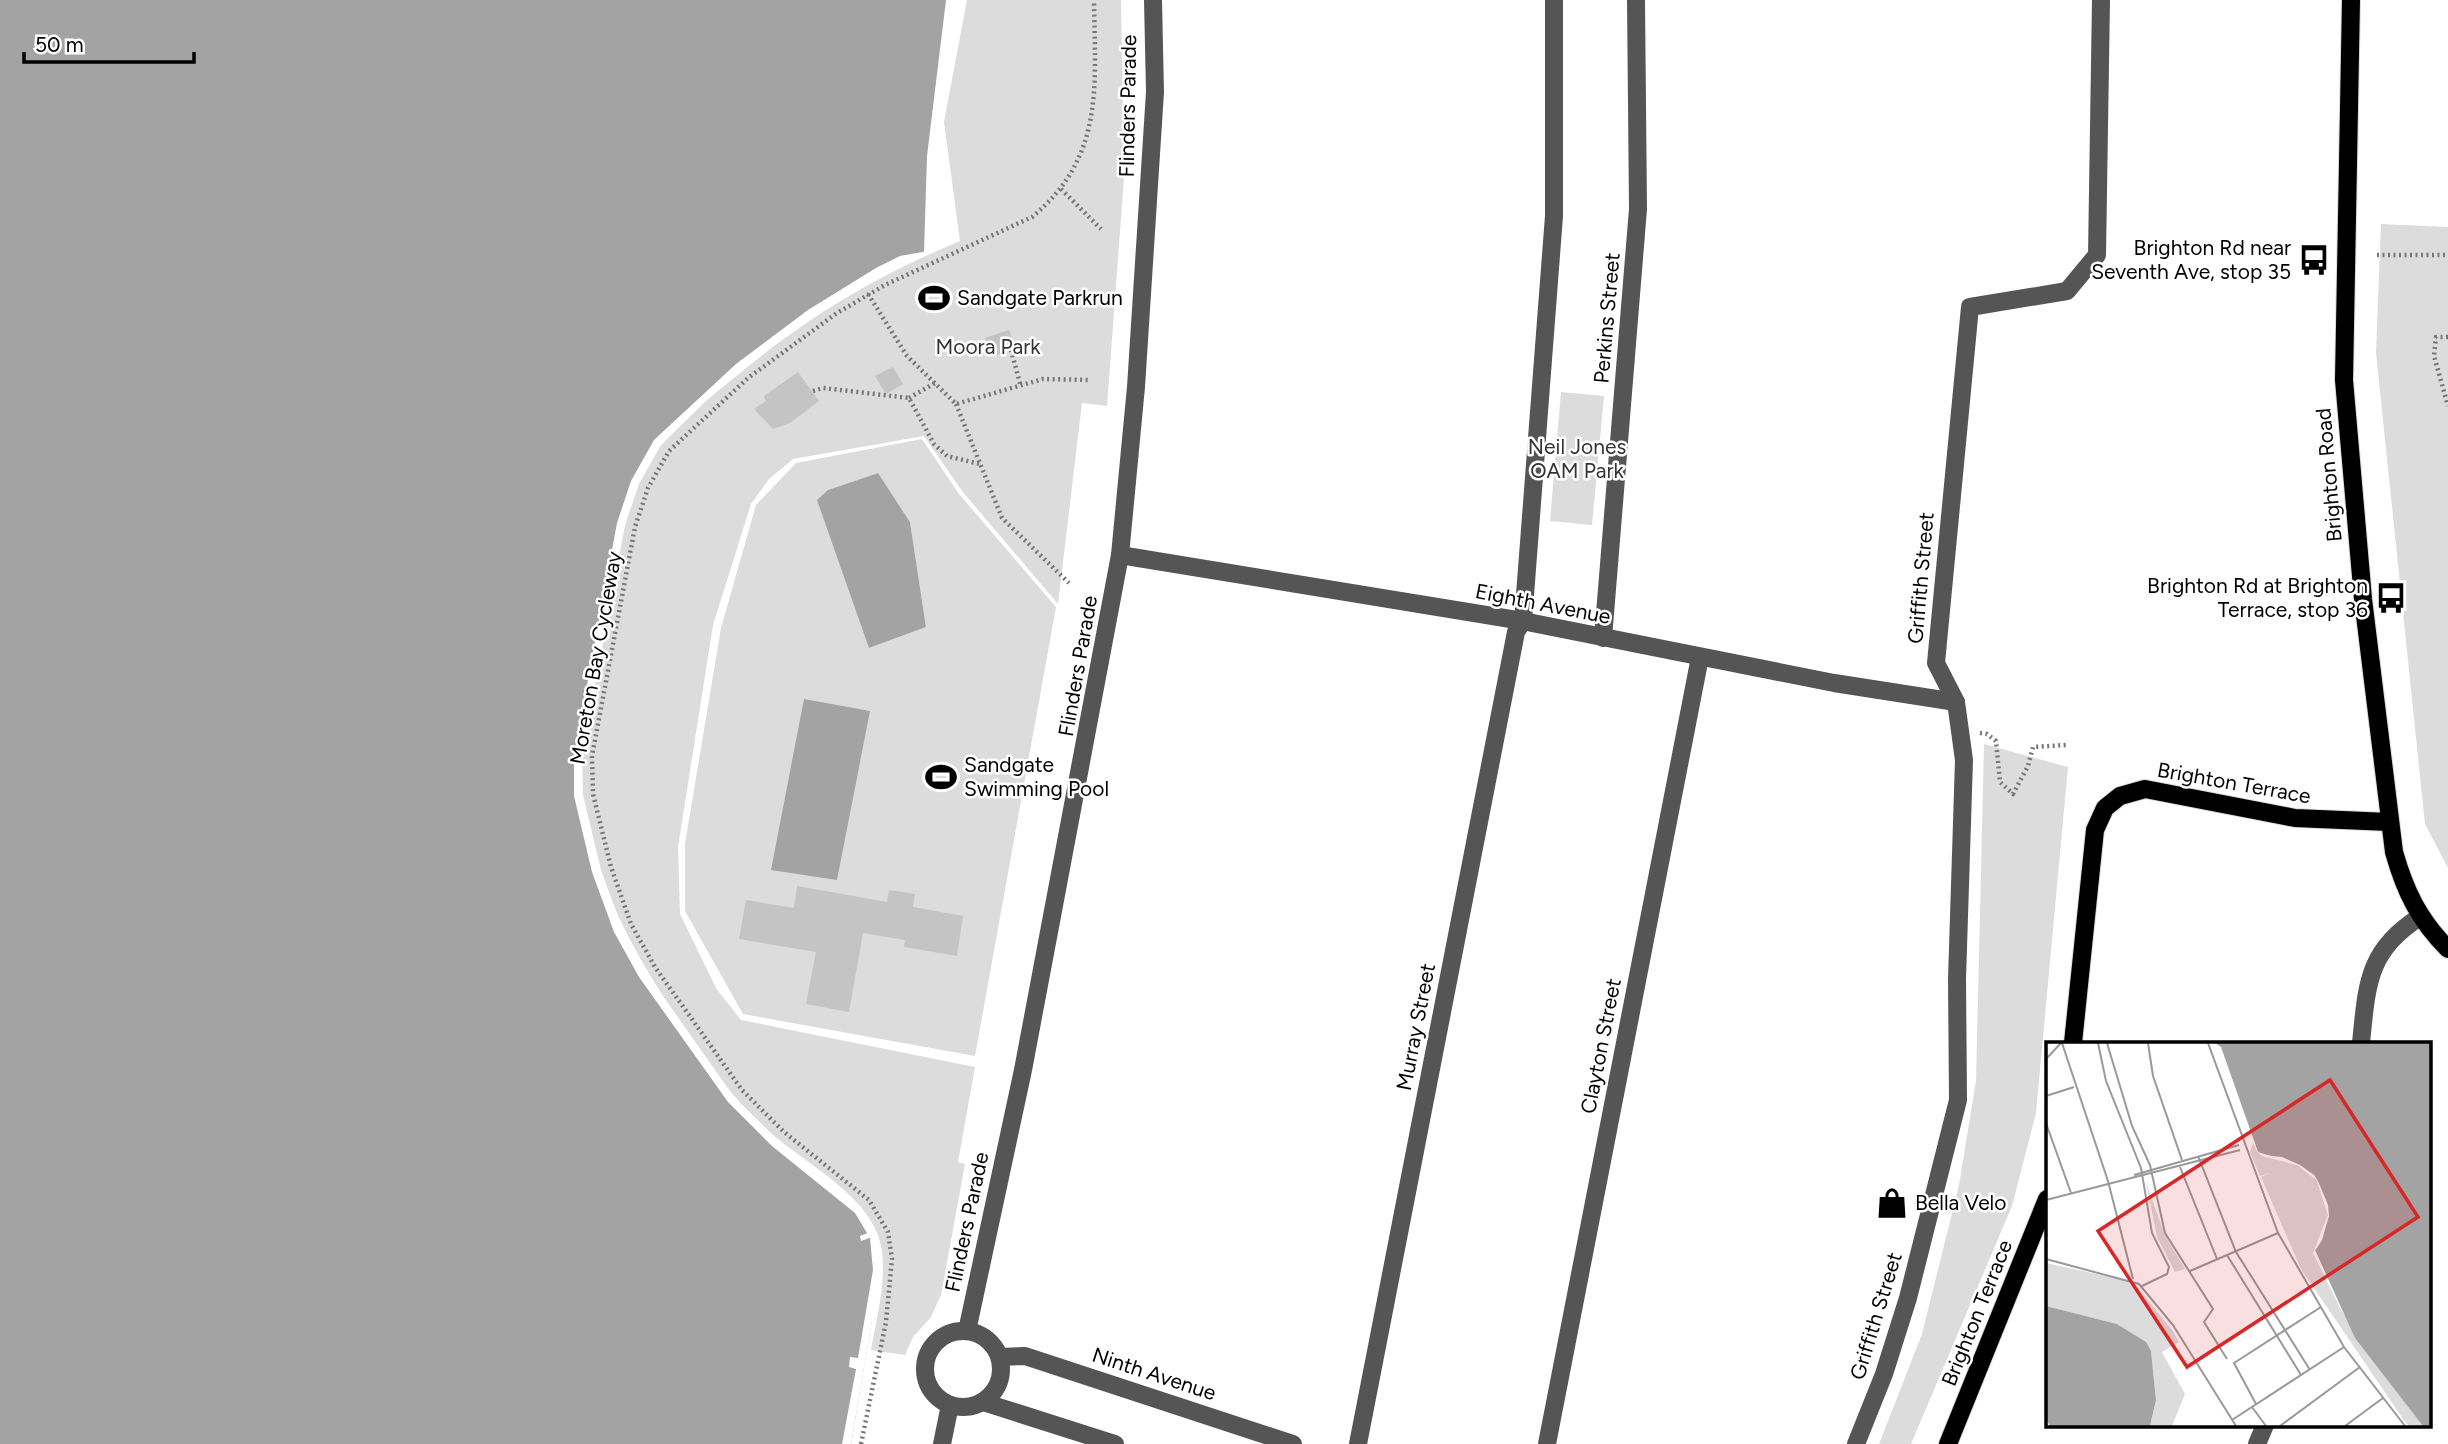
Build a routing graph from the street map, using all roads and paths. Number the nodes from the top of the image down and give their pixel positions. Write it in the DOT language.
graph roads {
  1 [pos="1094,0"];
  2 [pos="1153,0"];
  3 [pos="1553,0"];
  4 [pos="1636,0"];
  5 [pos="2101,0"];
  6 [pos="2351,0"];
  7 [pos="1061,189"];
  8 [pos="1101,229"];
  9 [pos="2377,255"];
  10 [pos="2448,255"];
  11 [pos="868,294"];
  12 [pos="2448,337"];
  13 [pos="1011,350"];
  14 [pos="1089,380"];
  15 [pos="934,383"];
  16 [pos="1021,387"];
  17 [pos="813,391"];
  18 [pos="909,398"];
  19 [pos="956,404"];
  20 [pos="2448,406"];
  21 [pos="981,464"];
  22 [pos="1120,555"];
  23 [pos="1069,583"];
  24 [pos="1523,621"];
  25 [pos="1603,638"];
  26 [pos="1700,657"];
  27 [pos="1956,702"];
  28 [pos="1974,733"];
  29 [pos="2066,746"];
  30 [pos="2389,822"];
  31 [pos="2420,917"];
  32 [pos="2448,949"];
  33 [pos="2073,1042"];
  34 [pos="2361,1042"];
  35 [pos="2046,1201"];
  36 [pos="967,1331"];
  37 [pos="1000,1357"];
  38 [pos="983,1402"];
  39 [pos="950,1405"];
  40 [pos="2265,1426"];
  41 [pos="861,1444"];
  42 [pos="942,1444"];
  43 [pos="1115,1444"];
  44 [pos="1293,1444"];
  45 [pos="1358,1444"];
  46 [pos="1547,1444"];
  47 [pos="1856,1444"];
  48 [pos="1948,1444"];
  49 [pos="2257,1444"];
  1 -- 7 [label="path, Moreton Bay Cycleway"];
  2 -- 22 [label="street, Flinders Parade"];
  3 -- 24 [label="street"];
  4 -- 25 [label="street, Perkins Street"];
  5 -- 27 [label="street, Griffith Street"];
  6 -- 30 [label="main road, Brighton Road"];
  7 -- 8 [label="path"];
  7 -- 11 [label="path, Moreton Bay Cycleway"];
  9 -- 10 [label="path"];
  11 -- 15 [label="path"];
  11 -- 41 [label="path, Moreton Bay Cycleway"];
  12 -- 20 [label="path"];
  13 -- 16 [label="path"];
  14 -- 16 [label="path"];
  15 -- 18 [label="path"];
  15 -- 19 [label="path"];
  16 -- 19 [label="path"];
  17 -- 18 [label="path"];
  18 -- 21 [label="path"];
  19 -- 21 [label="path"];
  21 -- 23 [label="path"];
  22 -- 24 [label="street, Eighth Avenue"];
  22 -- 36 [label="street, Flinders Parade"];
  24 -- 25 [label="street, Eighth Avenue"];
  24 -- 45 [label="street, Murray Street"];
  25 -- 26 [label="street, Eighth Avenue"];
  26 -- 27 [label="street, Eighth Avenue"];
  26 -- 46 [label="street, Clayton Street"];
  27 -- 47 [label="street, Griffith Street"];
  28 -- 29 [label="path"];
  30 -- 31 [label="main road, Brighton Road"];
  30 -- 33 [label="main road, Brighton Terrace"];
  31 -- 32 [label="main road, Brighton Road"];
  31 -- 34 [label="street"];
  35 -- 48 [label="main road, Brighton Terrace"];
  36 -- 37 [label="street"];
  36 -- 39 [label="street"];
  37 -- 38 [label="street"];
  37 -- 44 [label="street, Ninth Avenue"];
  38 -- 39 [label="street"];
  38 -- 43 [label="street"];
  39 -- 42 [label="street"];
  40 -- 49 [label="street"];
}
